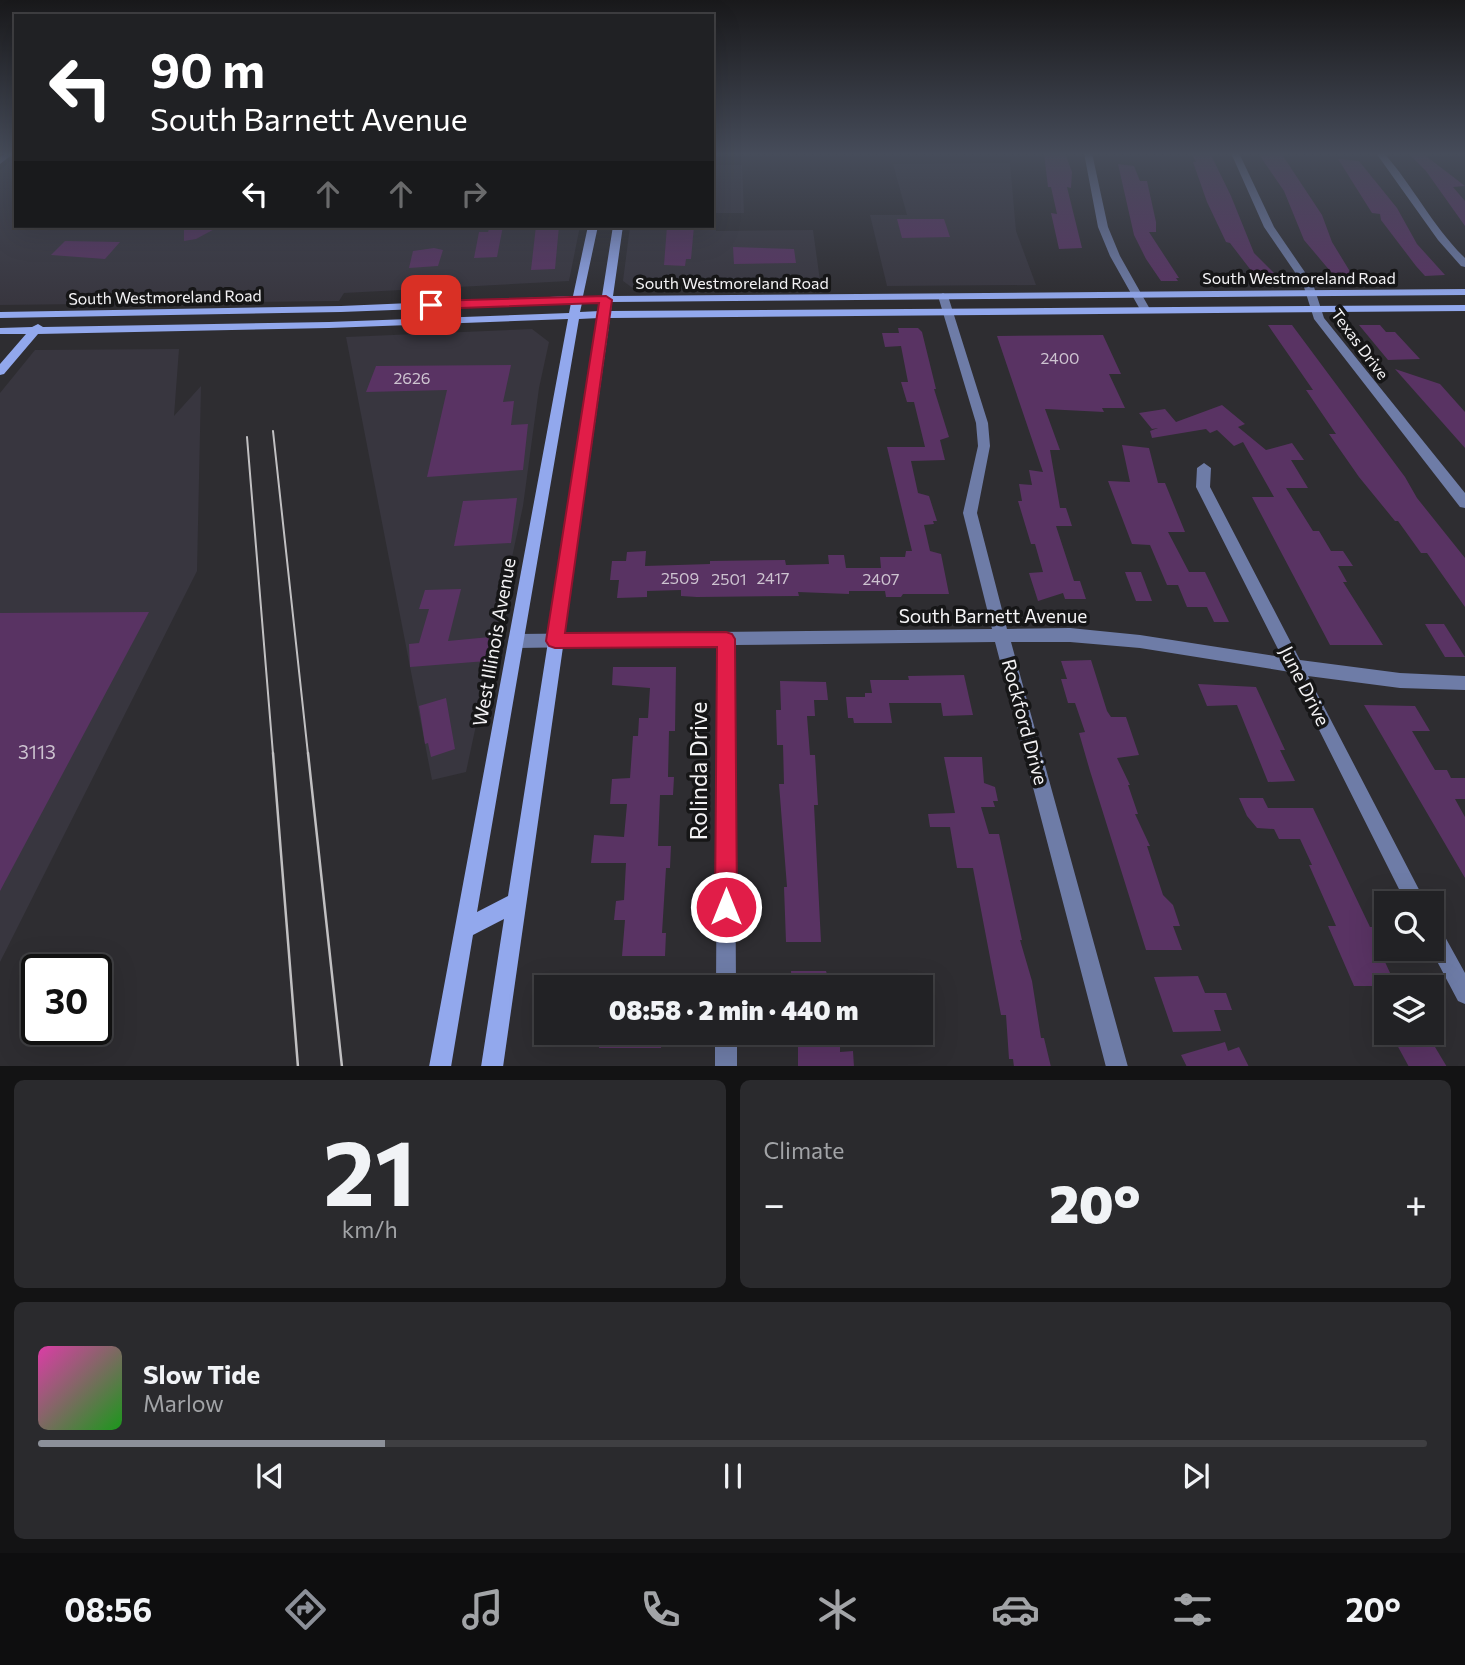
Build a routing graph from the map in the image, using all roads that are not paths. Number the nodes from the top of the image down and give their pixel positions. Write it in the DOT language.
graph roads {
  1 [pos="1098,203"];
  2 [pos="1258,203"];
  3 [pos="1419,203"];
  4 [pos="593,228"];
  5 [pos="618,228"];
  6 [pos="1465,264"];
  7 [pos="1465,292"];
  8 [pos="1313,294"];
  9 [pos="1137,295"];
  10 [pos="943,296"];
  11 [pos="577,300"];
  12 [pos="605,307"];
  13 [pos="1465,308"];
  14 [pos="341,309"];
  15 [pos="1316,309"];
  16 [pos="1146,311"];
  17 [pos="947,312"];
  18 [pos="50,314"];
  19 [pos="0,315"];
  20 [pos="574,316"];
  21 [pos="329,325"];
  22 [pos="35,330"];
  23 [pos="0,331"];
  24 [pos="0,371"];
  25 [pos="1204,468"];
  26 [pos="1465,503"];
  27 [pos="1001,634"];
  28 [pos="726,639"];
  29 [pos="517,641"];
  30 [pos="555,641"];
  31 [pos="1297,668"];
  32 [pos="1465,683"];
  33 [pos="1410,891"];
  34 [pos="517,902"];
  35 [pos="464,929"];
  36 [pos="1444,955"];
  37 [pos="726,975"];
  38 [pos="1465,994"];
  39 [pos="726,1045"];
  40 [pos="440,1066"];
  41 [pos="492,1066"];
  42 [pos="726,1066"];
  43 [pos="1117,1066"];
  1 -- 9 [label="street"];
  2 -- 8 [label="street, Texas Drive"];
  3 -- 6 [label="street"];
  4 -- 11 [label="main road, West Illinois Avenue"];
  5 -- 12 [label="main road"];
  7 -- 8 [label="main road, South Westmoreland Road"];
  8 -- 9 [label="main road, South Westmoreland Road"];
  8 -- 15 [label="street, Texas Drive"];
  9 -- 10 [label="main road, South Westmoreland Road"];
  9 -- 16 [label="street"];
  10 -- 12 [label="main road, South Westmoreland Road"];
  10 -- 17 [label="street, Rockford Drive"];
  11 -- 12 [label="main road, South Westmoreland Road"];
  11 -- 14 [label="main road, South Westmoreland Road"];
  11 -- 20 [label="main road, West Illinois Avenue"];
  12 -- 17 [label="main road, South Westmoreland Road"];
  12 -- 20 [label="main road, South Westmoreland Road"];
  12 -- 30 [label="main road"];
  13 -- 15 [label="main road, South Westmoreland Road"];
  14 -- 18 [label="main road, South Westmoreland Road"];
  14 -- 21 [label="main road"];
  15 -- 16 [label="main road, South Westmoreland Road"];
  15 -- 26 [label="street, Texas Drive"];
  16 -- 17 [label="main road, South Westmoreland Road"];
  17 -- 27 [label="street, Rockford Drive"];
  18 -- 19 [label="main road, South Westmoreland Road"];
  18 -- 22 [label="main road"];
  20 -- 21 [label="main road, South Westmoreland Road"];
  20 -- 29 [label="main road, West Illinois Avenue"];
  21 -- 22 [label="main road, South Westmoreland Road"];
  22 -- 23 [label="main road, South Westmoreland Road"];
  22 -- 24 [label="main road"];
  25 -- 31 [label="street, June Drive"];
  27 -- 28 [label="street, South Barnett Avenue"];
  27 -- 31 [label="street, South Barnett Avenue"];
  27 -- 43 [label="street, Rockford Drive"];
  28 -- 30 [label="street, South Barnett Avenue"];
  28 -- 37 [label="street, Rolinda Drive"];
  29 -- 30 [label="street, South Barnett Avenue"];
  29 -- 35 [label="main road, West Illinois Avenue"];
  30 -- 34 [label="main road"];
  31 -- 32 [label="street, South Barnett Avenue"];
  31 -- 33 [label="street, June Drive"];
  34 -- 35 [label="main road"];
  34 -- 41 [label="main road"];
  35 -- 40 [label="main road, West Illinois Avenue"];
  36 -- 38 [label="street"];
  39 -- 42 [label="street"];
}
